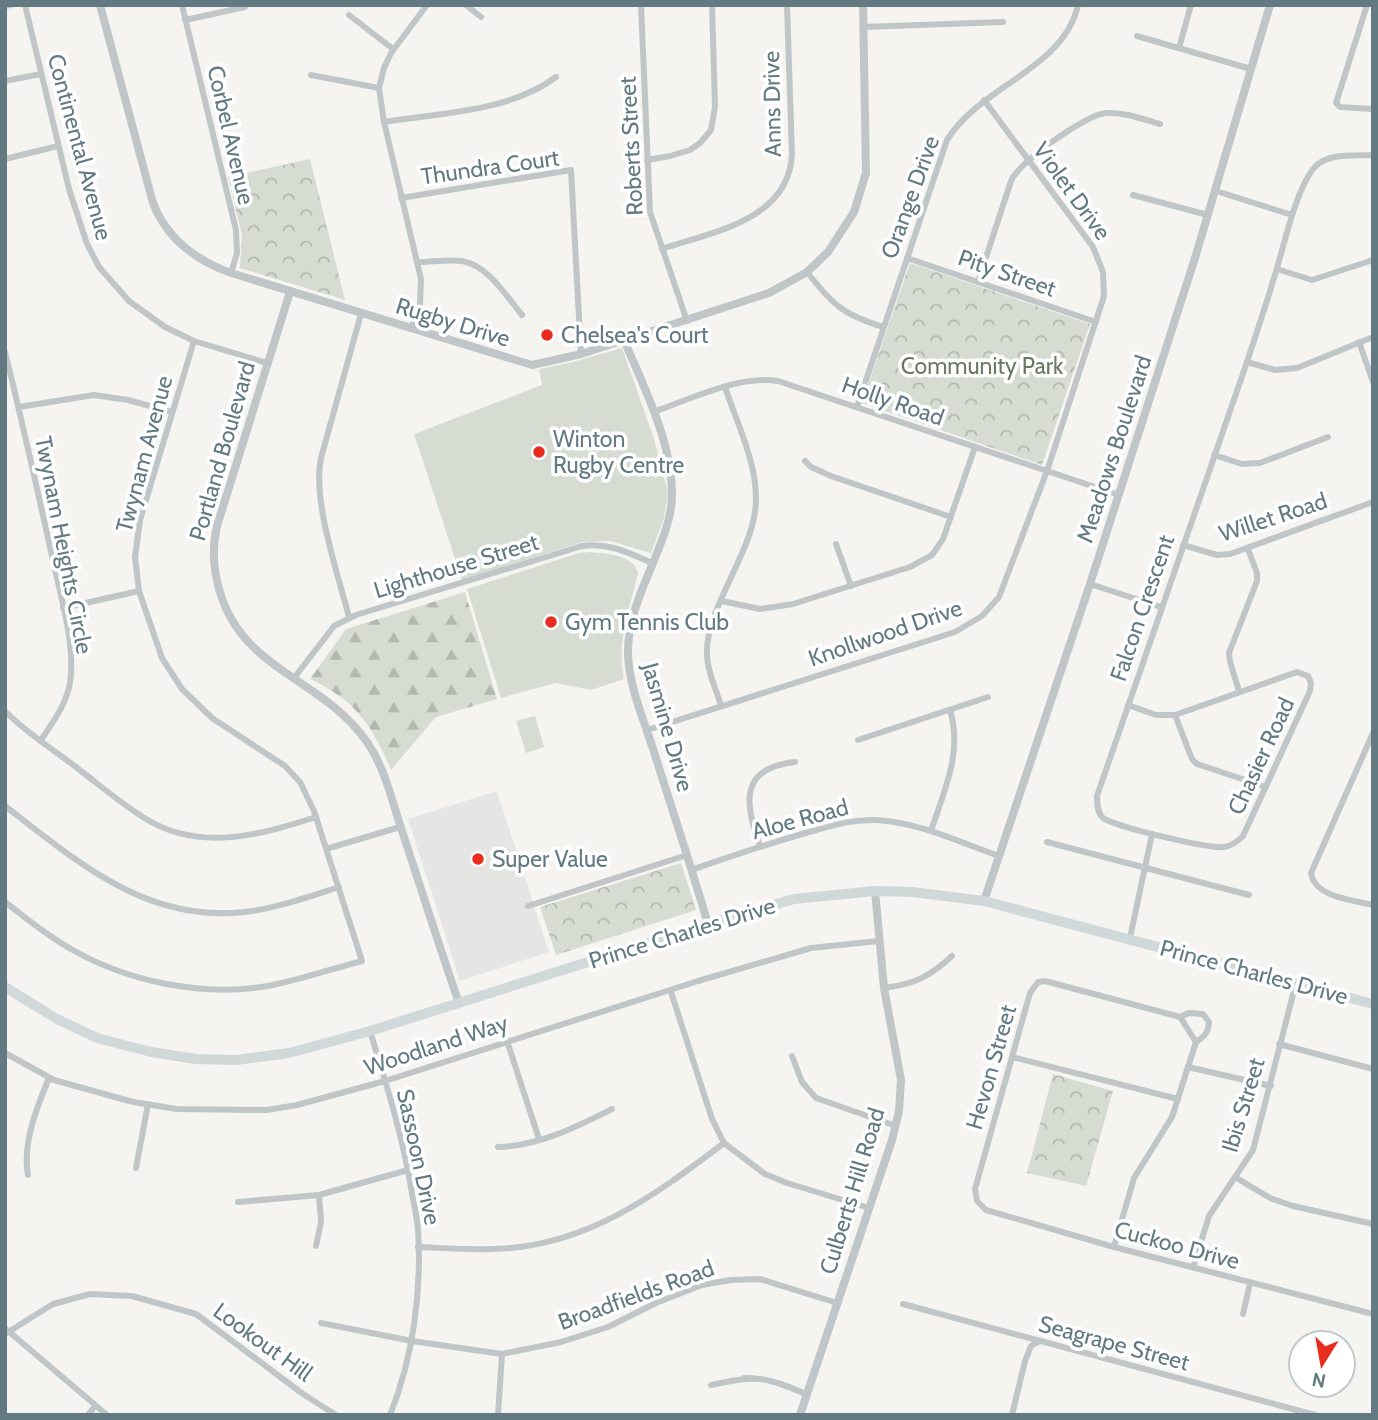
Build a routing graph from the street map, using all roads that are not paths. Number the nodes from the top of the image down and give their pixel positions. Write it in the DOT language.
graph roads {
  1 [pos="11,5"];
  2 [pos="25,5"];
  3 [pos="100,5"];
  4 [pos="182,5"];
  5 [pos="427,5"];
  6 [pos="466,5"];
  7 [pos="641,5"];
  8 [pos="712,5"];
  9 [pos="787,5"];
  10 [pos="863,5"];
  11 [pos="1078,5"];
  12 [pos="1191,5"];
  13 [pos="1270,5"];
  14 [pos="1367,5"];
  15 [pos="5,6"];
  16 [pos="245,7"];
  17 [pos="349,15"];
  18 [pos="481,17"];
  19 [pos="185,20"];
  20 [pos="1003,22"];
  21 [pos="864,27"];
  22 [pos="1137,36"];
  23 [pos="1179,48"];
  24 [pos="393,49"];
  25 [pos="1251,69"];
  26 [pos="41,74"];
  27 [pos="311,75"];
  28 [pos="556,77"];
  29 [pos="5,81"];
  30 [pos="379,88"];
  31 [pos="984,100"];
  32 [pos="1373,109"];
  33 [pos="384,121"];
  34 [pos="1160,124"];
  35 [pos="58,146"];
  36 [pos="1373,155"];
  37 [pos="5,159"];
  38 [pos="647,160"];
  39 [pos="1029,161"];
  40 [pos="1216,191"];
  41 [pos="1133,195"];
  42 [pos="401,198"];
  43 [pos="1208,215"];
  44 [pos="1292,215"];
  45 [pos="662,249"];
  46 [pos="907,258"];
  47 [pos="1373,260"];
  48 [pos="417,262"];
  49 [pos="1277,269"];
  50 [pos="807,272"];
  51 [pos="232,273"];
  52 [pos="978,282"];
  53 [pos="290,292"];
  54 [pos="362,314"];
  55 [pos="522,315"];
  56 [pos="687,321"];
  57 [pos="1096,322"];
  58 [pos="883,327"];
  59 [pos="411,329"];
  60 [pos="1373,337"];
  61 [pos="624,340"];
  62 [pos="194,341"];
  63 [pos="1359,342"];
  64 [pos="5,352"];
  65 [pos="580,354"];
  66 [pos="1247,362"];
  67 [pos="267,363"];
  68 [pos="1373,382"];
  69 [pos="725,387"];
  70 [pos="19,407"];
  71 [pos="856,407"];
  72 [pos="172,412"];
  73 [pos="653,412"];
  74 [pos="1328,437"];
  75 [pos="975,447"];
  76 [pos="1214,455"];
  77 [pos="805,461"];
  78 [pos="1047,471"];
  79 [pos="1119,495"];
  80 [pos="1373,502"];
  81 [pos="951,517"];
  82 [pos="836,544"];
  83 [pos="1182,545"];
  84 [pos="1248,549"];
  85 [pos="652,563"];
  86 [pos="1090,584"];
  87 [pos="851,586"];
  88 [pos="139,591"];
  89 [pos="722,601"];
  90 [pos="1161,607"];
  91 [pos="63,608"];
  92 [pos="349,618"];
  93 [pos="294,678"];
  94 [pos="1239,691"];
  95 [pos="988,697"];
  96 [pos="721,705"];
  97 [pos="1128,705"];
  98 [pos="950,710"];
  99 [pos="5,711"];
  100 [pos="1175,715"];
  101 [pos="646,730"];
  102 [pos="1373,733"];
  103 [pos="41,740"];
  104 [pos="858,740"];
  105 [pos="795,762"];
  106 [pos="1266,787"];
  107 [pos="5,806"];
  108 [pos="316,817"];
  109 [pos="400,827"];
  110 [pos="931,831"];
  111 [pos="1152,834"];
  112 [pos="1047,842"];
  113 [pos="760,846"];
  114 [pos="326,849"];
  115 [pos="687,855"];
  116 [pos="999,856"];
  117 [pos="1144,867"];
  118 [pos="691,870"];
  119 [pos="339,887"];
  120 [pos="875,891"];
  121 [pos="1249,895"];
  122 [pos="984,901"];
  123 [pos="5,902"];
  124 [pos="1373,905"];
  125 [pos="528,906"];
  126 [pos="708,924"];
  127 [pos="1130,939"];
  128 [pos="878,942"];
  129 [pos="952,956"];
  130 [pos="1296,984"];
  131 [pos="5,987"];
  132 [pos="884,988"];
  133 [pos="671,992"];
  134 [pos="459,1003"];
  135 [pos="1373,1004"];
  136 [pos="1180,1017"];
  137 [pos="370,1031"];
  138 [pos="508,1041"];
  139 [pos="1196,1042"];
  140 [pos="1279,1044"];
  141 [pos="5,1053"];
  142 [pos="792,1056"];
  143 [pos="1012,1057"];
  144 [pos="1188,1067"];
  145 [pos="1373,1069"];
  146 [pos="49,1078"];
  147 [pos="385,1081"];
  148 [pos="1270,1086"];
  149 [pos="1178,1099"];
  150 [pos="148,1104"];
  151 [pos="612,1109"];
  152 [pos="896,1126"];
  153 [pos="538,1139"];
  154 [pos="724,1143"];
  155 [pos="498,1147"];
  156 [pos="136,1168"];
  157 [pos="408,1170"];
  158 [pos="28,1175"];
  159 [pos="1235,1177"];
  160 [pos="319,1195"];
  161 [pos="977,1201"];
  162 [pos="238,1202"];
  163 [pos="869,1208"];
  164 [pos="1373,1224"];
  165 [pos="316,1246"];
  166 [pos="418,1247"];
  167 [pos="1114,1247"];
  168 [pos="1192,1268"];
  169 [pos="1250,1283"];
  170 [pos="837,1303"];
  171 [pos="903,1304"];
  172 [pos="1243,1314"];
  173 [pos="1373,1314"];
  174 [pos="321,1323"];
  175 [pos="6,1331"];
  176 [pos="412,1341"];
  177 [pos="1040,1341"];
  178 [pos="502,1354"];
  179 [pos="711,1385"];
  180 [pos="807,1394"];
  181 [pos="95,1406"];
  182 [pos="88,1415"];
  183 [pos="107,1415"];
  184 [pos="336,1415"];
  185 [pos="390,1415"];
  186 [pos="498,1415"];
  187 [pos="800,1415"];
  188 [pos="1012,1415"];
  189 [pos="1315,1415"];
  1 -- 15 [label="street"];
  2 -- 26 [label="street, Continental Avenue"];
  3 -- 51 [label="street, Rugby Drive"];
  4 -- 19 [label="street, Corbel Avenue"];
  5 -- 24 [label="street"];
  6 -- 18 [label="street"];
  7 -- 38 [label="street, Roberts Street"];
  8 -- 38 [label="street"];
  9 -- 45 [label="street, Anns Drive"];
  10 -- 21 [label="street, Rugby Drive"];
  11 -- 31 [label="street, Orange Drive"];
  12 -- 23 [label="street"];
  13 -- 25 [label="street, Meadows Boulevard"];
  14 -- 32 [label="street"];
  16 -- 19 [label="street"];
  17 -- 24 [label="street"];
  19 -- 51 [label="street, Corbel Avenue"];
  20 -- 21 [label="street"];
  21 -- 50 [label="street, Rugby Drive"];
  22 -- 23 [label="street"];
  23 -- 25 [label="street"];
  24 -- 30 [label="street"];
  25 -- 40 [label="street, Meadows Boulevard"];
  26 -- 29 [label="street"];
  26 -- 35 [label="street, Continental Avenue"];
  27 -- 30 [label="street"];
  28 -- 33 [label="street"];
  30 -- 33 [label="street"];
  31 -- 39 [label="street, Violet Drive"];
  31 -- 46 [label="street, Orange Drive"];
  33 -- 42 [label="street"];
  34 -- 39 [label="street"];
  35 -- 37 [label="street"];
  35 -- 62 [label="street, Continental Avenue"];
  36 -- 44 [label="street, Falcon Crescent"];
  38 -- 45 [label="street, Roberts Street"];
  39 -- 52 [label="street"];
  39 -- 57 [label="street, Violet Drive"];
  40 -- 43 [label="street, Meadows Boulevard"];
  40 -- 44 [label="street"];
  41 -- 43 [label="street"];
  42 -- 48 [label="street"];
  42 -- 65 [label="street, Thundra Court"];
  43 -- 79 [label="street, Meadows Boulevard"];
  44 -- 49 [label="street, Falcon Crescent"];
  45 -- 56 [label="street, Roberts Street"];
  46 -- 52 [label="street, Pity Street"];
  46 -- 58 [label="street, Orange Drive"];
  47 -- 49 [label="street"];
  48 -- 55 [label="street"];
  48 -- 59 [label="street"];
  49 -- 66 [label="street, Falcon Crescent"];
  50 -- 56 [label="street, Rugby Drive"];
  50 -- 58 [label="street"];
  51 -- 53 [label="street, Rugby Drive"];
  52 -- 57 [label="street, Pity Street"];
  53 -- 54 [label="street, Rugby Drive"];
  53 -- 67 [label="street, Portland Boulevard"];
  54 -- 59 [label="street, Rugby Drive"];
  54 -- 92 [label="street"];
  56 -- 61 [label="street, Rugby Drive"];
  57 -- 78 [label="street, Violet Drive"];
  58 -- 71 [label="street, Orange Drive"];
  59 -- 65 [label="street, Rugby Drive"];
  60 -- 63 [label="street"];
  61 -- 65 [label="street, Rugby Drive"];
  61 -- 73 [label="street, Jasmine Drive"];
  62 -- 67 [label="street, Continental Avenue"];
  62 -- 72 [label="street, Twynam Avenue"];
  63 -- 66 [label="street"];
  63 -- 68 [label="street"];
  64 -- 70 [label="street, Twynam Heights Circle"];
  66 -- 76 [label="street, Falcon Crescent"];
  67 -- 93 [label="street, Portland Boulevard"];
  69 -- 71 [label="street, Holly Road"];
  69 -- 73 [label="street, Holly Road"];
  69 -- 89 [label="street"];
  70 -- 72 [label="street"];
  70 -- 91 [label="street, Twynam Heights Circle"];
  71 -- 75 [label="street, Holly Road"];
  72 -- 88 [label="street, Twynam Avenue"];
  73 -- 85 [label="street, Jasmine Drive"];
  74 -- 76 [label="street"];
  75 -- 78 [label="street, Holly Road"];
  75 -- 81 [label="street"];
  76 -- 83 [label="street, Falcon Crescent"];
  77 -- 81 [label="street"];
  78 -- 79 [label="street, Holly Road"];
  78 -- 96 [label="street, Knollwood Drive"];
  79 -- 86 [label="street, Meadows Boulevard"];
  80 -- 84 [label="street, Willet Road"];
  81 -- 87 [label="street"];
  82 -- 87 [label="street"];
  83 -- 84 [label="street, Willet Road"];
  83 -- 90 [label="street, Falcon Crescent"];
  84 -- 94 [label="street"];
  85 -- 92 [label="street, Lighthouse Street"];
  85 -- 101 [label="street, Jasmine Drive"];
  86 -- 90 [label="street"];
  86 -- 116 [label="street, Meadows Boulevard"];
  87 -- 89 [label="street"];
  88 -- 91 [label="street"];
  88 -- 108 [label="street, Twynam Avenue"];
  89 -- 96 [label="street"];
  90 -- 97 [label="street, Falcon Crescent"];
  91 -- 103 [label="street, Twynam Heights Circle"];
  92 -- 93 [label="street, Lighthouse Street"];
  93 -- 109 [label="street, Portland Boulevard"];
  94 -- 100 [label="street"];
  94 -- 106 [label="street, Chasier Road"];
  95 -- 98 [label="street"];
  96 -- 101 [label="street, Knollwood Drive"];
  97 -- 100 [label="street"];
  97 -- 111 [label="street, Falcon Crescent"];
  98 -- 104 [label="street"];
  98 -- 110 [label="street"];
  99 -- 103 [label="street"];
  100 -- 106 [label="street"];
  101 -- 115 [label="street, Jasmine Drive"];
  102 -- 124 [label="street"];
  103 -- 108 [label="street"];
  105 -- 113 [label="street"];
  106 -- 111 [label="street, Chasier Road"];
  107 -- 119 [label="street"];
  108 -- 114 [label="street, Twynam Avenue"];
  109 -- 114 [label="street"];
  109 -- 134 [label="street, Portland Boulevard"];
  110 -- 113 [label="street, Aloe Road"];
  110 -- 116 [label="street, Aloe Road"];
  111 -- 117 [label="street"];
  112 -- 117 [label="street"];
  113 -- 118 [label="street, Aloe Road"];
  114 -- 119 [label="street, Twynam Avenue"];
  115 -- 118 [label="street, Jasmine Drive"];
  115 -- 125 [label="street"];
  116 -- 122 [label="street, Meadows Boulevard"];
  117 -- 121 [label="street"];
  117 -- 127 [label="street"];
  118 -- 126 [label="street, Jasmine Drive"];
  119 -- 123 [label="street, Twynam Avenue"];
  120 -- 122 [label="highway, Prince Charles Drive"];
  120 -- 126 [label="highway, Prince Charles Drive"];
  120 -- 128 [label="street, Culberts Hill Road"];
  122 -- 127 [label="highway, Prince Charles Drive"];
  126 -- 134 [label="highway, Prince Charles Drive"];
  127 -- 130 [label="highway, Prince Charles Drive"];
  128 -- 132 [label="street, Culberts Hill Road"];
  128 -- 133 [label="street, Woodland Way"];
  129 -- 132 [label="street"];
  130 -- 135 [label="highway, Prince Charles Drive"];
  130 -- 140 [label="street, Ibis Street"];
  131 -- 137 [label="highway, Prince Charles Drive"];
  132 -- 152 [label="street, Culberts Hill Road"];
  133 -- 138 [label="street, Woodland Way"];
  133 -- 154 [label="street"];
  134 -- 137 [label="highway, Prince Charles Drive"];
  136 -- 139 [label="street"];
  136 -- 139 [label="street, Hevon Street"];
  136 -- 143 [label="street, Hevon Street"];
  137 -- 147 [label="street, Sassoon Drive"];
  138 -- 147 [label="street, Woodland Way"];
  138 -- 153 [label="street"];
  139 -- 144 [label="street"];
  140 -- 145 [label="street"];
  140 -- 148 [label="street, Ibis Street"];
  141 -- 146 [label="street, Woodland Way"];
  142 -- 152 [label="street"];
  143 -- 149 [label="street"];
  143 -- 161 [label="street, Hevon Street"];
  144 -- 148 [label="street"];
  144 -- 149 [label="street"];
  146 -- 150 [label="street, Woodland Way"];
  146 -- 158 [label="street"];
  147 -- 150 [label="street, Woodland Way"];
  147 -- 157 [label="street, Sassoon Drive"];
  148 -- 159 [label="street, Ibis Street"];
  149 -- 167 [label="street"];
  150 -- 156 [label="street"];
  151 -- 153 [label="street"];
  152 -- 163 [label="street, Culberts Hill Road"];
  153 -- 155 [label="street"];
  154 -- 163 [label="street"];
  154 -- 166 [label="street"];
  157 -- 160 [label="street"];
  157 -- 166 [label="street, Sassoon Drive"];
  159 -- 164 [label="street"];
  159 -- 168 [label="street, Ibis Street"];
  160 -- 162 [label="street"];
  160 -- 165 [label="street"];
  161 -- 167 [label="street, Cuckoo Drive"];
  163 -- 170 [label="street, Culberts Hill Road"];
  166 -- 176 [label="street, Sassoon Drive"];
  167 -- 168 [label="street, Cuckoo Drive"];
  168 -- 169 [label="street, Cuckoo Drive"];
  169 -- 172 [label="street"];
  169 -- 173 [label="street, Cuckoo Drive"];
  170 -- 178 [label="street, Broadfields Road"];
  170 -- 180 [label="street, Culberts Hill Road"];
  171 -- 177 [label="street, Seagrape Street"];
  174 -- 176 [label="street, Broadfields Road"];
  175 -- 181 [label="street"];
  175 -- 184 [label="street, Lookout Hill"];
  176 -- 178 [label="street, Broadfields Road"];
  176 -- 185 [label="street, Sassoon Drive"];
  177 -- 188 [label="street"];
  177 -- 189 [label="street, Seagrape Street"];
  178 -- 186 [label="street"];
  179 -- 180 [label="street"];
  180 -- 187 [label="street, Culberts Hill Road"];
  181 -- 182 [label="street"];
  181 -- 183 [label="street"];
}
